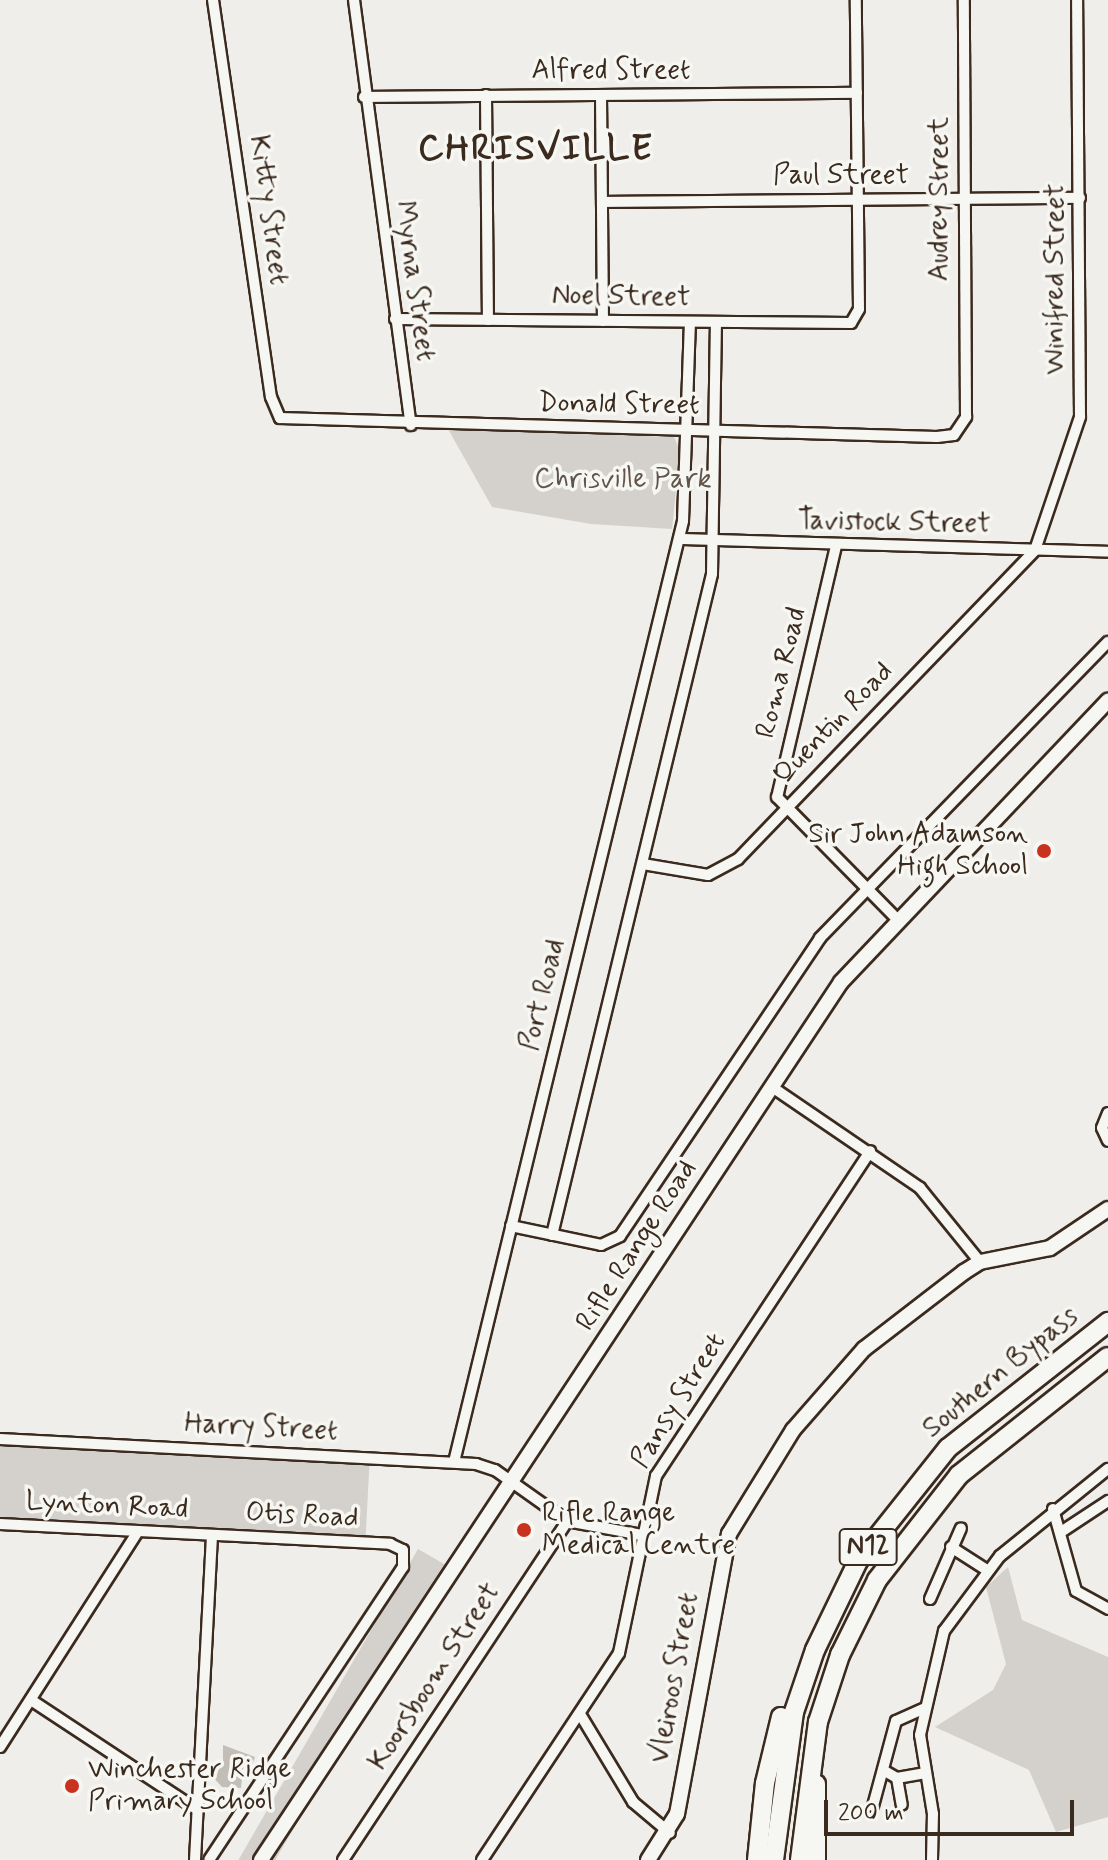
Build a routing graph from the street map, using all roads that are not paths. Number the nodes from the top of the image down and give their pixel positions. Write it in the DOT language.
graph roads {
  1 [pos="213,0"];
  2 [pos="354,0"];
  3 [pos="856,0"];
  4 [pos="964,0"];
  5 [pos="1077,0"];
  6 [pos="857,93"];
  7 [pos="486,95"];
  8 [pos="601,95"];
  9 [pos="364,97"];
  10 [pos="1080,198"];
  11 [pos="858,199"];
  12 [pos="962,199"];
  13 [pos="602,202"];
  14 [pos="395,319"];
  15 [pos="488,320"];
  16 [pos="603,321"];
  17 [pos="690,323"];
  18 [pos="716,323"];
  19 [pos="288,421"];
  20 [pos="411,425"];
  21 [pos="688,432"];
  22 [pos="714,432"];
  23 [pos="948,436"];
  24 [pos="679,539"];
  25 [pos="714,541"];
  26 [pos="836,546"];
  27 [pos="1035,550"];
  28 [pos="1108,552"];
  29 [pos="1108,642"];
  30 [pos="1108,701"];
  31 [pos="785,809"];
  32 [pos="643,864"];
  33 [pos="868,889"];
  34 [pos="896,918"];
  35 [pos="772,1087"];
  36 [pos="1106,1117"];
  37 [pos="1108,1141"];
  38 [pos="870,1151"];
  39 [pos="1108,1209"];
  40 [pos="511,1226"];
  41 [pos="552,1235"];
  42 [pos="980,1262"];
  43 [pos="1108,1322"];
  44 [pos="1108,1357"];
  45 [pos="0,1439"];
  46 [pos="454,1462"];
  47 [pos="1108,1469"];
  48 [pos="512,1485"];
  49 [pos="1108,1501"];
  50 [pos="1053,1509"];
  51 [pos="567,1521"];
  52 [pos="0,1524"];
  53 [pos="961,1528"];
  54 [pos="1064,1530"];
  55 [pos="138,1531"];
  56 [pos="642,1535"];
  57 [pos="212,1536"];
  58 [pos="951,1547"];
  59 [pos="987,1570"];
  60 [pos="930,1599"];
  61 [pos="1108,1609"];
  62 [pos="815,1650"];
  63 [pos="31,1700"];
  64 [pos="923,1709"];
  65 [pos="580,1714"];
  66 [pos="818,1722"];
  67 [pos="0,1747"];
  68 [pos="883,1770"];
  69 [pos="926,1773"];
  70 [pos="897,1778"];
  71 [pos="902,1805"];
  72 [pos="873,1806"];
  73 [pos="198,1810"];
  74 [pos="670,1833"];
  75 [pos="195,1860"];
  76 [pos="209,1860"];
  77 [pos="261,1860"];
  78 [pos="343,1860"];
  79 [pos="482,1860"];
  80 [pos="648,1860"];
  81 [pos="757,1860"];
  82 [pos="774,1860"];
  83 [pos="800,1860"];
  84 [pos="816,1860"];
  85 [pos="932,1860"];
  1 -- 19 [label="street, Kitty Street"];
  2 -- 9 [label="street, Myrna Street"];
  3 -- 6 [label="street"];
  4 -- 12 [label="street, Audrey Street"];
  5 -- 10 [label="street, Winifred Street"];
  6 -- 8 [label="street, Alfred Street"];
  6 -- 11 [label="street"];
  7 -- 8 [label="street, Alfred Street"];
  7 -- 9 [label="street, Alfred Street"];
  7 -- 15 [label="street"];
  8 -- 13 [label="street"];
  9 -- 14 [label="street, Myrna Street"];
  10 -- 12 [label="street, Paul Street"];
  10 -- 27 [label="street, Winifred Street"];
  11 -- 12 [label="street, Paul Street"];
  11 -- 13 [label="street, Paul Street"];
  11 -- 18 [label="street, Noel Street"];
  12 -- 23 [label="street, Audrey Street"];
  13 -- 16 [label="street"];
  14 -- 15 [label="street, Noel Street"];
  14 -- 20 [label="street, Myrna Street"];
  15 -- 16 [label="street, Noel Street"];
  16 -- 17 [label="street, Noel Street"];
  17 -- 18 [label="street, Noel Street"];
  17 -- 21 [label="street, Port Road"];
  18 -- 22 [label="street"];
  19 -- 20 [label="street, Donald Street"];
  20 -- 21 [label="street, Donald Street"];
  21 -- 22 [label="street, Donald Street"];
  21 -- 24 [label="street, Port Road"];
  22 -- 23 [label="street, Donald Street"];
  22 -- 25 [label="street"];
  24 -- 25 [label="street, Tavistock Street"];
  24 -- 40 [label="street, Port Road"];
  25 -- 26 [label="street, Tavistock Street"];
  25 -- 32 [label="street"];
  26 -- 27 [label="street, Tavistock Street"];
  26 -- 31 [label="street, Roma Road"];
  27 -- 28 [label="street, Tavistock Street"];
  27 -- 31 [label="street, Quentin Road"];
  29 -- 33 [label="street, Rifle Range Road"];
  30 -- 34 [label="main road, Rifle Range Road"];
  31 -- 32 [label="street, Quentin Road"];
  31 -- 33 [label="street"];
  32 -- 41 [label="street"];
  33 -- 34 [label="street"];
  33 -- 41 [label="street, Rifle Range Road"];
  34 -- 35 [label="main road, Rifle Range Road"];
  35 -- 38 [label="street"];
  35 -- 48 [label="main road, Rifle Range Road"];
  36 -- 37 [label="street"];
  38 -- 42 [label="street"];
  38 -- 56 [label="street, Pansy Street"];
  39 -- 42 [label="main road, Vleiroos Street"];
  40 -- 41 [label="street, Rifle Range Road"];
  40 -- 46 [label="street, Port Road"];
  42 -- 74 [label="main road, Vleiroos Street"];
  43 -- 62 [label="highway, Southern Bypass / N12"];
  44 -- 66 [label="highway, Southern Bypass / N12"];
  45 -- 46 [label="street, Harry Street"];
  46 -- 48 [label="street, Harry Street"];
  47 -- 50 [label="street"];
  48 -- 51 [label="street, Harry Street"];
  48 -- 77 [label="main road, Rifle Range Road"];
  49 -- 54 [label="street"];
  50 -- 54 [label="street"];
  50 -- 59 [label="street"];
  51 -- 56 [label="street"];
  51 -- 78 [label="street, Koorsboom Street"];
  52 -- 55 [label="street, Lynton Road"];
  53 -- 58 [label="street"];
  54 -- 61 [label="street"];
  55 -- 57 [label="street, Lynton Road"];
  55 -- 63 [label="street"];
  56 -- 65 [label="street, Pansy Street"];
  57 -- 73 [label="street"];
  57 -- 76 [label="street, Otis Road"];
  58 -- 59 [label="street"];
  58 -- 60 [label="street"];
  59 -- 64 [label="street"];
  62 -- 81 [label="highway"];
  62 -- 82 [label="highway, Southern Bypass / N12"];
  63 -- 67 [label="street"];
  63 -- 73 [label="street"];
  64 -- 68 [label="street"];
  64 -- 69 [label="street"];
  65 -- 74 [label="street"];
  65 -- 79 [label="street, Pansy Street"];
  66 -- 83 [label="highway, Southern Bypass / N12"];
  66 -- 84 [label="highway"];
  68 -- 70 [label="street"];
  68 -- 72 [label="street"];
  69 -- 70 [label="street"];
  69 -- 85 [label="street"];
  70 -- 71 [label="street"];
  73 -- 75 [label="street"];
  74 -- 80 [label="main road, Vleiroos Street"];
}
